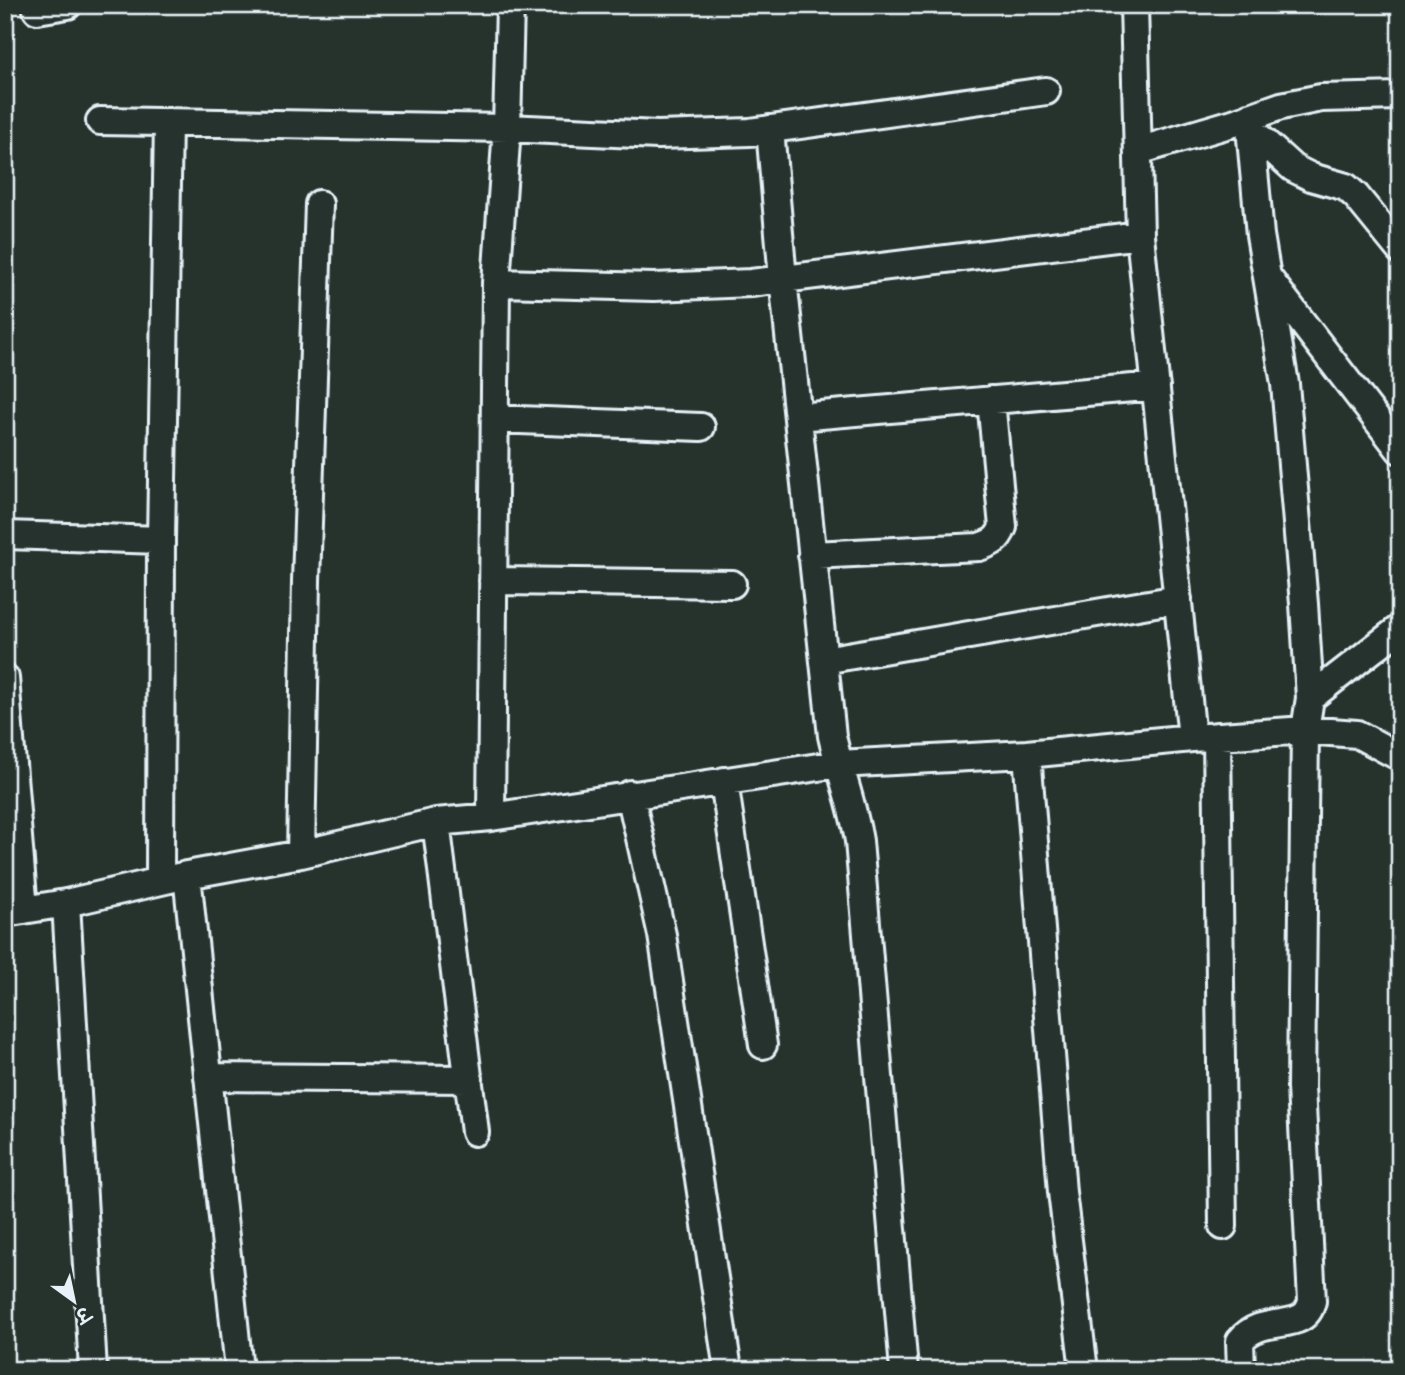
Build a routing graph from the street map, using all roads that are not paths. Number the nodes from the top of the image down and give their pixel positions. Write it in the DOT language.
graph roads {
  1 [pos="68,5"];
  2 [pos="510,5"];
  3 [pos="1134,5"];
  4 [pos="37,10"];
  5 [pos="1046,91"];
  6 [pos="1400,96"];
  7 [pos="100,121"];
  8 [pos="168,122"];
  9 [pos="1250,123"];
  10 [pos="507,128"];
  11 [pos="770,129"];
  12 [pos="1138,150"];
  13 [pos="319,204"];
  14 [pos="1140,235"];
  15 [pos="1400,250"];
  16 [pos="1267,276"];
  17 [pos="783,279"];
  18 [pos="496,283"];
  19 [pos="1156,386"];
  20 [pos="991,400"];
  21 [pos="798,417"];
  22 [pos="495,419"];
  23 [pos="701,427"];
  24 [pos="1400,450"];
  25 [pos="5,535"];
  26 [pos="161,540"];
  27 [pos="812,555"];
  28 [pos="493,581"];
  29 [pos="732,584"];
  30 [pos="1178,599"];
  31 [pos="1400,628"];
  32 [pos="824,660"];
  33 [pos="5,678"];
  34 [pos="6,686"];
  35 [pos="1310,698"];
  36 [pos="1305,730"];
  37 [pos="1204,737"];
  38 [pos="1027,754"];
  39 [pos="1400,757"];
  40 [pos="838,764"];
  41 [pos="724,780"];
  42 [pos="630,794"];
  43 [pos="491,817"];
  44 [pos="436,822"];
  45 [pos="301,854"];
  46 [pos="187,875"];
  47 [pos="160,881"];
  48 [pos="66,903"];
  49 [pos="15,911"];
  50 [pos="762,1045"];
  51 [pos="208,1077"];
  52 [pos="469,1079"];
  53 [pos="475,1132"];
  54 [pos="1223,1226"];
  55 [pos="93,1370"];
  56 [pos="239,1370"];
  57 [pos="729,1370"];
  58 [pos="904,1370"];
  59 [pos="1084,1370"];
  60 [pos="1241,1370"];
  1 -- 4 [label="street"];
  2 -- 10 [label="street"];
  3 -- 12 [label="street"];
  5 -- 11 [label="street"];
  6 -- 9 [label="street"];
  7 -- 8 [label="street"];
  8 -- 10 [label="street"];
  8 -- 26 [label="street"];
  9 -- 12 [label="street"];
  9 -- 15 [label="street"];
  9 -- 16 [label="street"];
  10 -- 11 [label="street"];
  10 -- 18 [label="street"];
  11 -- 17 [label="street"];
  12 -- 14 [label="street"];
  13 -- 45 [label="street"];
  14 -- 17 [label="street"];
  14 -- 19 [label="street"];
  16 -- 24 [label="street"];
  16 -- 35 [label="street"];
  17 -- 18 [label="street"];
  17 -- 21 [label="street"];
  18 -- 22 [label="street"];
  19 -- 20 [label="street"];
  19 -- 30 [label="street"];
  20 -- 21 [label="street"];
  20 -- 27 [label="street"];
  21 -- 27 [label="street"];
  22 -- 23 [label="street"];
  22 -- 28 [label="street"];
  25 -- 26 [label="street"];
  26 -- 47 [label="street"];
  27 -- 32 [label="street"];
  28 -- 29 [label="street"];
  28 -- 43 [label="street"];
  30 -- 32 [label="street"];
  30 -- 37 [label="street"];
  31 -- 35 [label="street"];
  32 -- 40 [label="street"];
  33 -- 34 [label="street"];
  34 -- 49 [label="street"];
  35 -- 36 [label="street"];
  36 -- 37 [label="street"];
  36 -- 39 [label="street"];
  36 -- 60 [label="street"];
  37 -- 38 [label="street"];
  37 -- 54 [label="street"];
  38 -- 40 [label="street"];
  38 -- 59 [label="street"];
  40 -- 41 [label="street"];
  40 -- 58 [label="street"];
  41 -- 42 [label="street"];
  41 -- 50 [label="street"];
  42 -- 43 [label="street"];
  42 -- 57 [label="street"];
  43 -- 44 [label="street"];
  44 -- 45 [label="street"];
  44 -- 52 [label="street"];
  45 -- 46 [label="street"];
  46 -- 47 [label="street"];
  46 -- 51 [label="street"];
  47 -- 48 [label="street"];
  48 -- 49 [label="street"];
  48 -- 55 [label="street"];
  51 -- 52 [label="street"];
  51 -- 56 [label="street"];
  52 -- 53 [label="street"];
}
